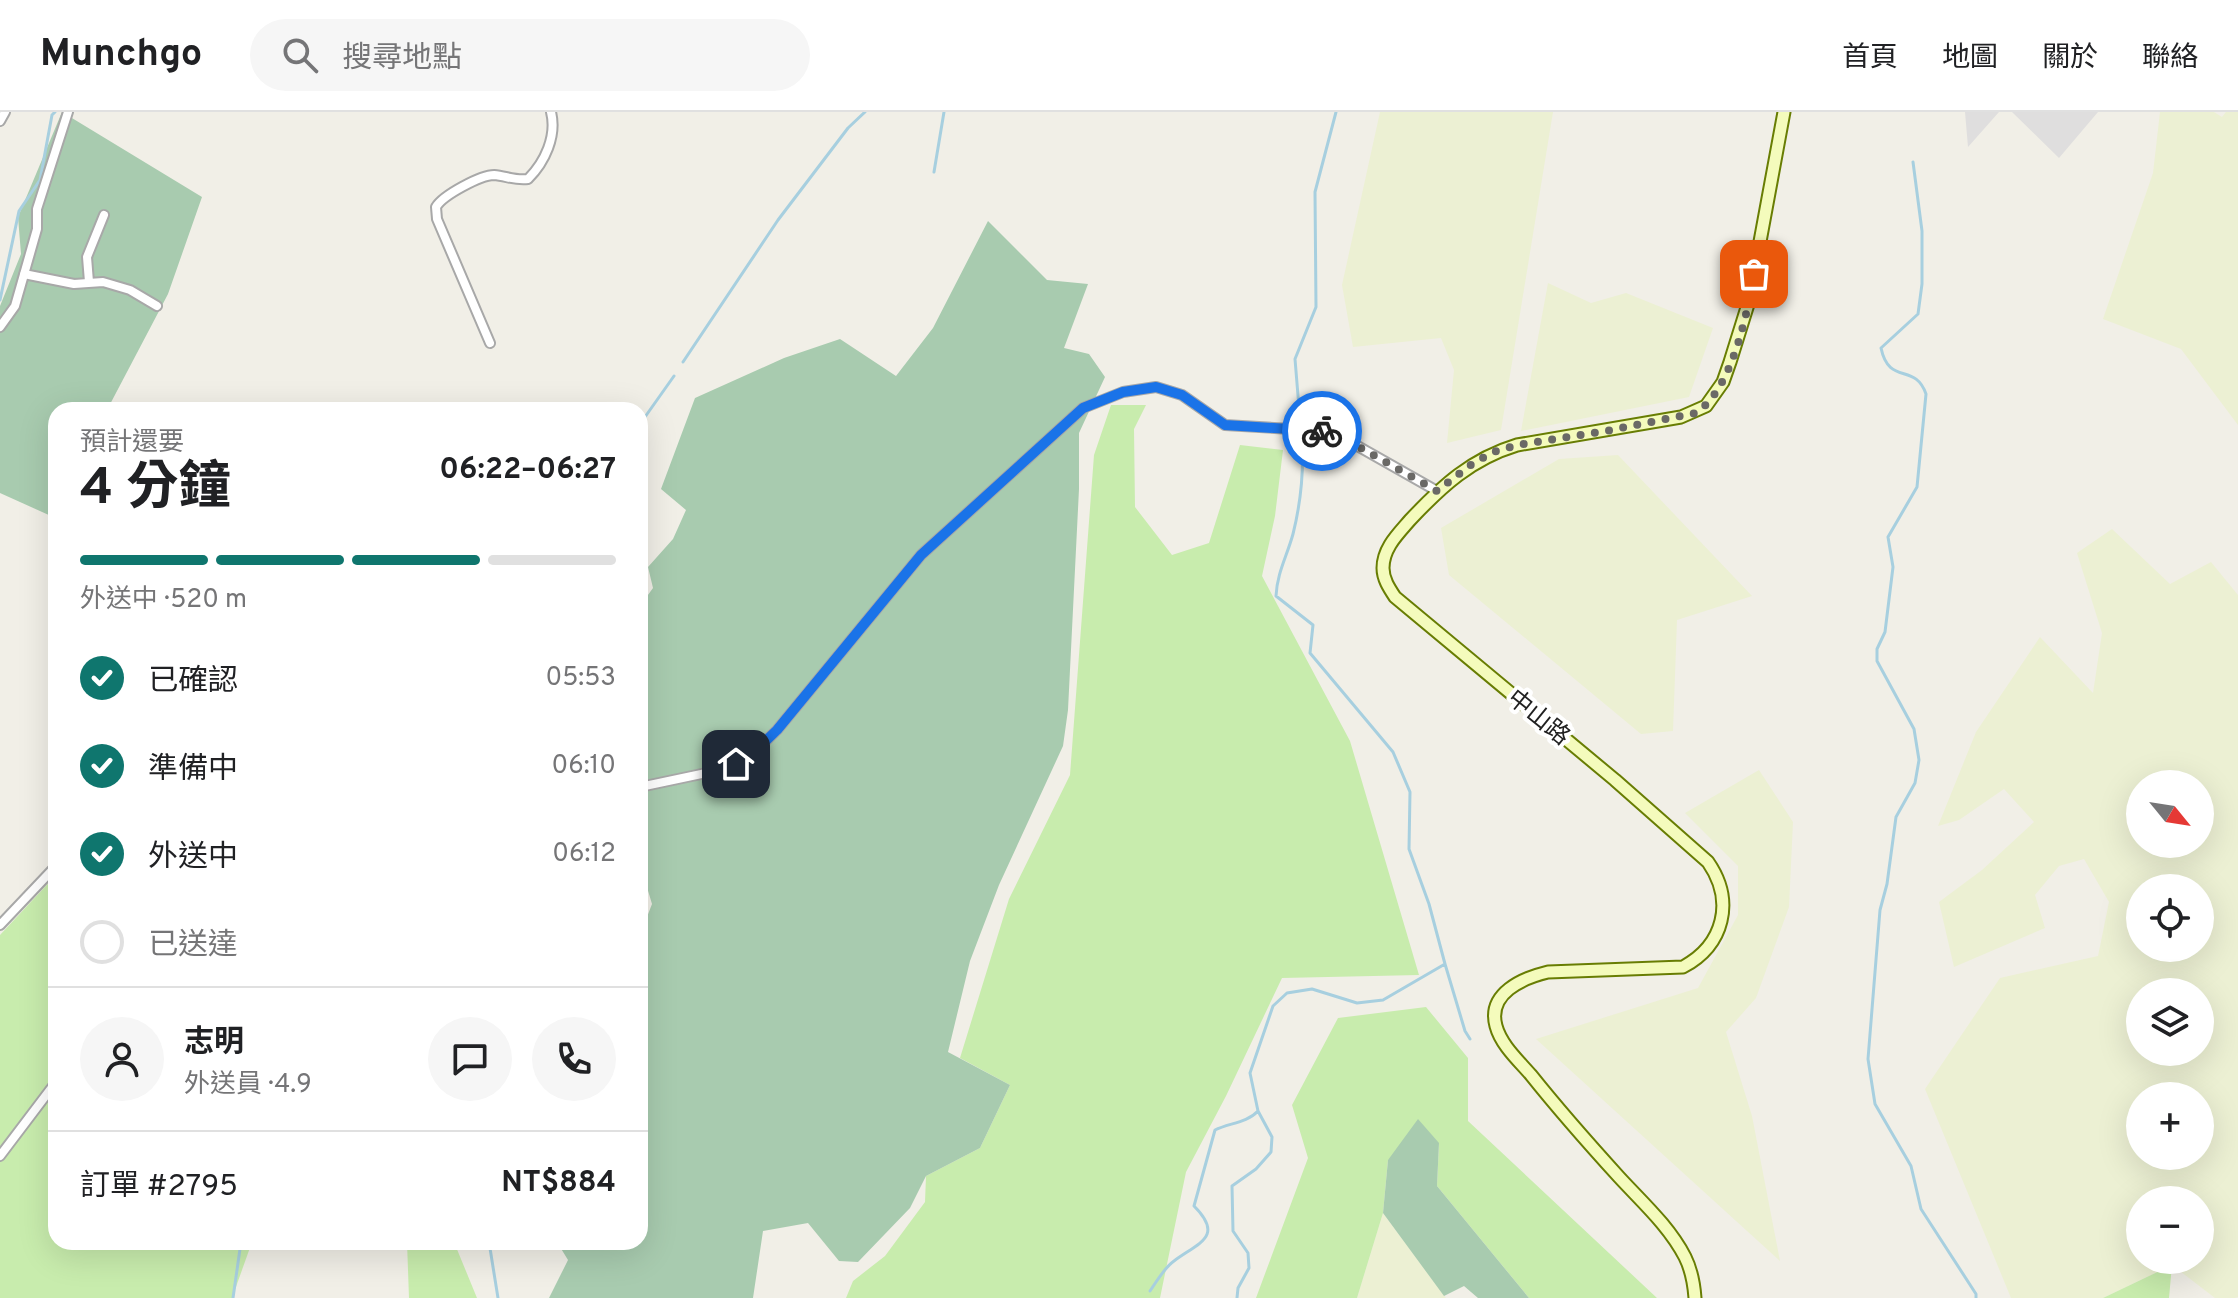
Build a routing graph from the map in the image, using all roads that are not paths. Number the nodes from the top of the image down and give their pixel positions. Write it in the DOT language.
graph roads {
  1 [pos="5,112"];
  2 [pos="68,112"];
  3 [pos="551,112"];
  4 [pos="1784,112"];
  5 [pos="0,121"];
  6 [pos="104,215"];
  7 [pos="24,274"];
  8 [pos="89,282"];
  9 [pos="157,306"];
  10 [pos="0,327"];
  11 [pos="490,343"];
  12 [pos="1437,491"];
  13 [pos="648,785"];
  14 [pos="48,874"];
  15 [pos="0,925"];
  16 [pos="48,1093"];
  17 [pos="0,1156"];
  18 [pos="1695,1298"];
  1 -- 5 [label="street"];
  2 -- 7 [label="street"];
  3 -- 11 [label="street"];
  4 -- 12 [label="street, 中山路"];
  6 -- 8 [label="street"];
  7 -- 8 [label="street"];
  7 -- 10 [label="street"];
  8 -- 9 [label="street"];
  12 -- 13 [label="street"];
  12 -- 18 [label="street, 中山路"];
  14 -- 15 [label="street"];
  16 -- 17 [label="street"];
}
